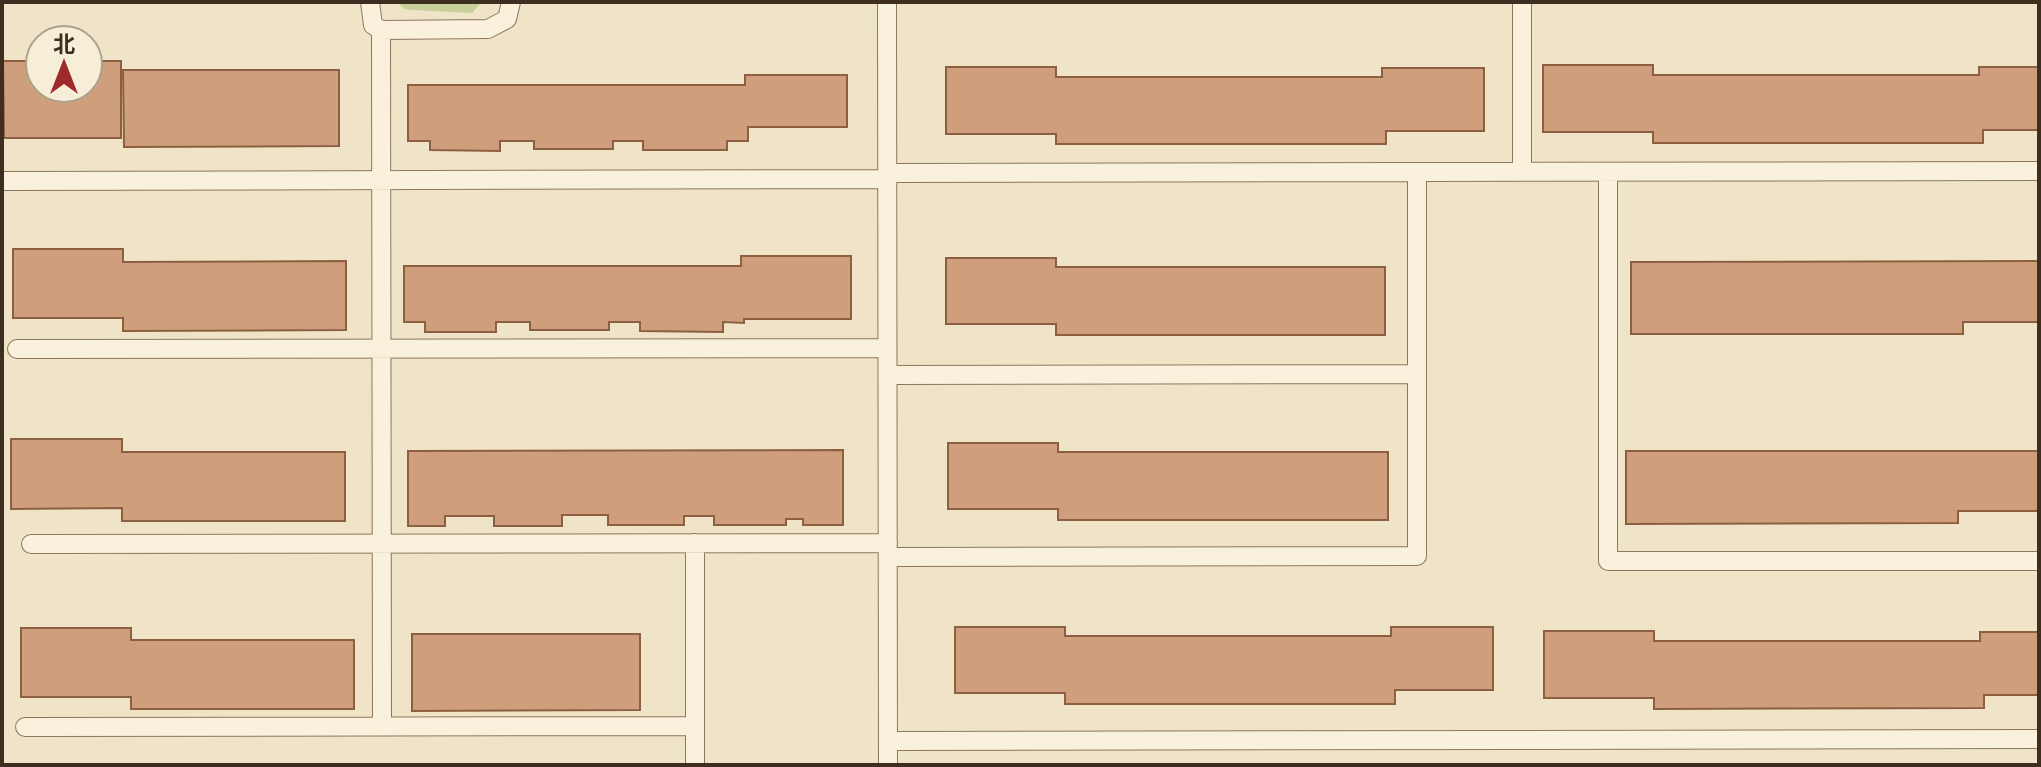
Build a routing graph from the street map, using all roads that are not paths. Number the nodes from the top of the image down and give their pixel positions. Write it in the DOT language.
graph roads {
  1 [pos="370,2"];
  2 [pos="511,2"];
  3 [pos="887,2"];
  4 [pos="1522,2"];
  5 [pos="381,30"];
  6 [pos="2039,171"];
  7 [pos="1417,172"];
  8 [pos="1522,172"];
  9 [pos="1608,172"];
  10 [pos="887,176"];
  11 [pos="381,180"];
  12 [pos="2,181"];
  13 [pos="887,348"];
  14 [pos="17,349"];
  15 [pos="381,349"];
  16 [pos="1417,374"];
  17 [pos="888,375"];
  18 [pos="695,543"];
  19 [pos="31,544"];
  20 [pos="382,544"];
  21 [pos="888,550"];
  22 [pos="2039,561"];
  23 [pos="382,726"];
  24 [pos="695,726"];
  25 [pos="25,727"];
  26 [pos="2039,739"];
  27 [pos="888,741"];
  28 [pos="695,765"];
  29 [pos="888,765"];
  1 -- 5 [label="lane"];
  2 -- 5 [label="lane"];
  3 -- 10 [label="lane"];
  4 -- 8 [label="lane"];
  5 -- 11 [label="lane"];
  6 -- 9 [label="lane"];
  7 -- 8 [label="lane"];
  7 -- 10 [label="lane"];
  7 -- 16 [label="lane"];
  8 -- 9 [label="lane"];
  9 -- 22 [label="lane"];
  10 -- 11 [label="lane"];
  10 -- 13 [label="lane"];
  11 -- 12 [label="lane"];
  11 -- 15 [label="lane"];
  13 -- 15 [label="lane"];
  13 -- 17 [label="lane"];
  14 -- 15 [label="lane"];
  15 -- 20 [label="lane"];
  16 -- 17 [label="lane"];
  16 -- 21 [label="lane"];
  17 -- 21 [label="lane"];
  18 -- 20 [label="lane"];
  18 -- 21 [label="lane"];
  18 -- 24 [label="lane"];
  19 -- 20 [label="lane"];
  20 -- 23 [label="lane"];
  21 -- 27 [label="lane"];
  23 -- 24 [label="lane"];
  23 -- 25 [label="lane"];
  24 -- 28 [label="lane"];
  26 -- 27 [label="lane"];
  27 -- 29 [label="lane"];
}
